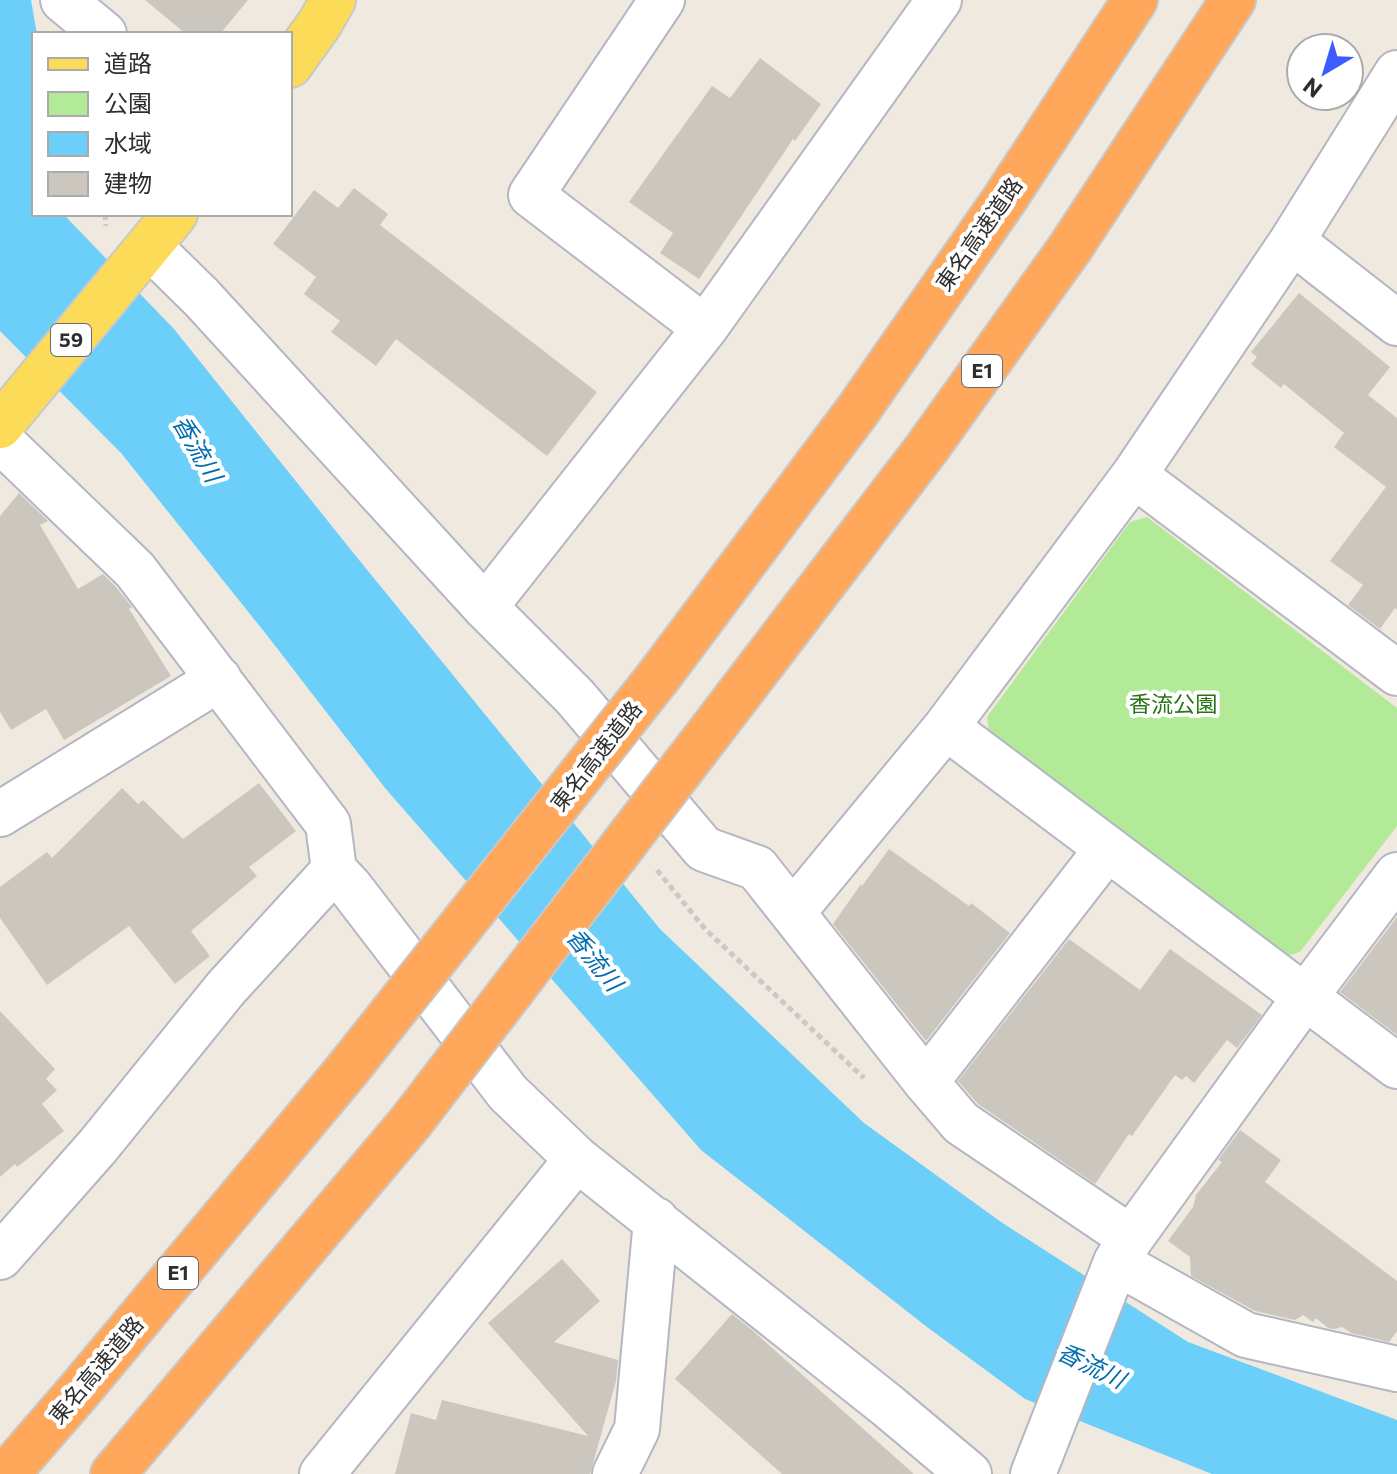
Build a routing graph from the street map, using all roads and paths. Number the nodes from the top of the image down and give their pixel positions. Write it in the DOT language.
graph roads {
  1 [pos="63,0"];
  2 [pos="333,0"];
  3 [pos="662,0"];
  4 [pos="1135,0"];
  5 [pos="1233,0"];
  6 [pos="929,4"];
  7 [pos="102,32"];
  8 [pos="292,62"];
  9 [pos="1397,73"];
  10 [pos="152,241"];
  11 [pos="1292,241"];
  12 [pos="1397,323"];
  13 [pos="705,328"];
  14 [pos="3,427"];
  15 [pos="1134,475"];
  16 [pos="485,607"];
  17 [pos="1397,673"];
  18 [pos="219,679"];
  19 [pos="946,727"];
  20 [pos="0,814"];
  21 [pos="1107,849"];
  22 [pos="334,870"];
  23 [pos="1397,875"];
  24 [pos="793,912"];
  25 [pos="1305,997"];
  26 [pos="1397,1066"];
  27 [pos="926,1082"];
  28 [pos="577,1159"];
  29 [pos="656,1220"];
  30 [pos="6,1234"];
  31 [pos="1119,1260"];
  32 [pos="1397,1369"];
  33 [pos="7,1474"];
  34 [pos="113,1474"];
  35 [pos="322,1474"];
  36 [pos="615,1474"];
  37 [pos="969,1474"];
  38 [pos="1033,1474"];
  1 -- 7 [label="street"];
  2 -- 8 [label="main road"];
  3 -- 13 [label="street"];
  4 -- 33 [label="highway, 東名高速道路 / E1, bridge"];
  5 -- 34 [label="highway, E1, bridge"];
  6 -- 13 [label="street"];
  9 -- 11 [label="street"];
  10 -- 14 [label="main road, 59"];
  10 -- 16 [label="street"];
  11 -- 12 [label="street"];
  11 -- 15 [label="street"];
  13 -- 16 [label="street"];
  14 -- 18 [label="street"];
  15 -- 17 [label="street"];
  15 -- 19 [label="street"];
  16 -- 24 [label="street"];
  18 -- 20 [label="street"];
  18 -- 22 [label="street"];
  19 -- 21 [label="street"];
  19 -- 24 [label="street"];
  21 -- 25 [label="street"];
  21 -- 27 [label="street"];
  22 -- 28 [label="street"];
  22 -- 30 [label="street"];
  23 -- 25 [label="street"];
  24 -- 27 [label="street"];
  25 -- 26 [label="street"];
  25 -- 31 [label="street"];
  27 -- 31 [label="street"];
  28 -- 29 [label="street"];
  28 -- 35 [label="street"];
  29 -- 36 [label="street"];
  29 -- 37 [label="street"];
  31 -- 32 [label="street"];
  31 -- 38 [label="street"];
}
